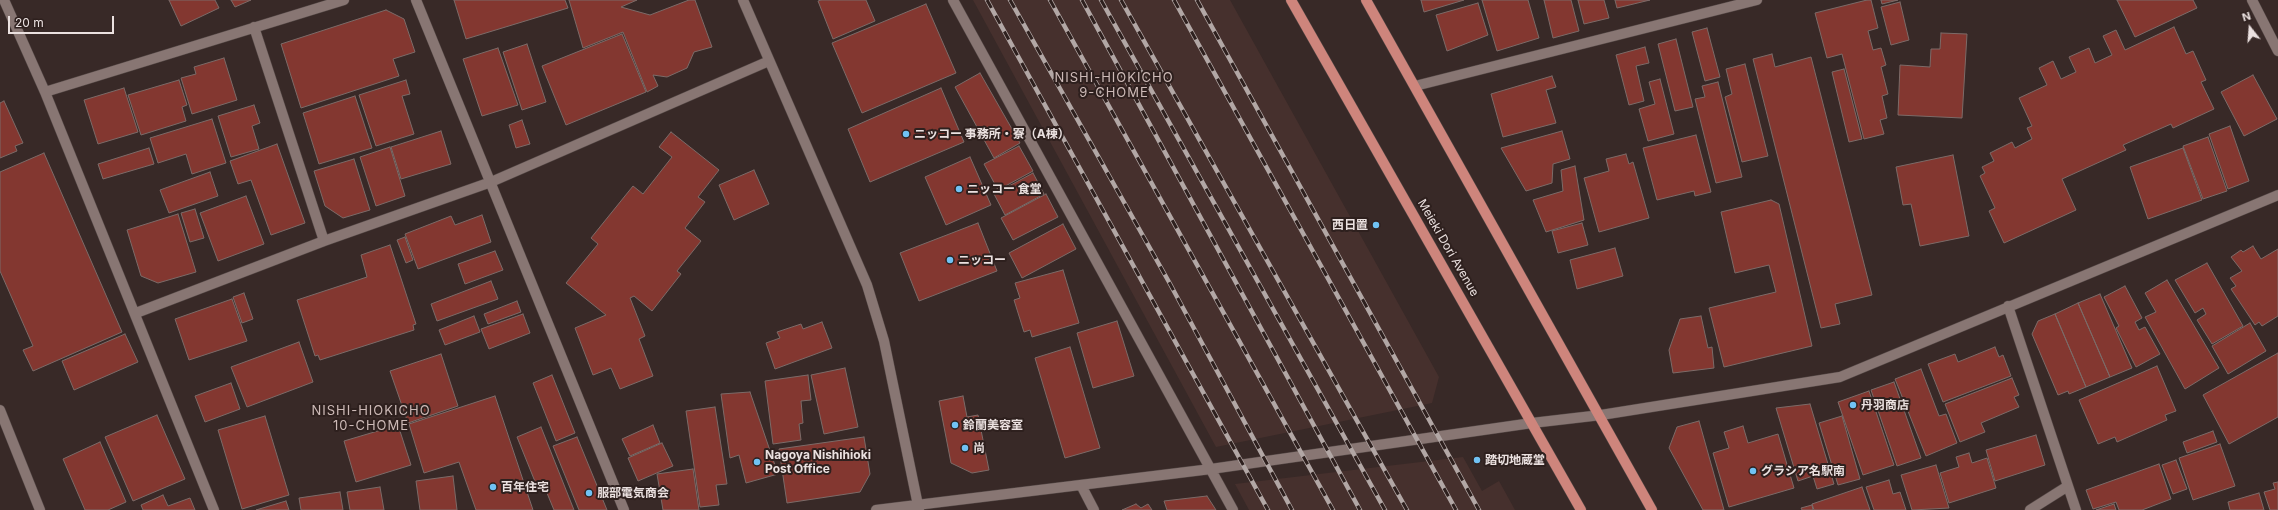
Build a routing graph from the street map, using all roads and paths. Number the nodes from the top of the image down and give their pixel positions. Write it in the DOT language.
graph roads {
  1 [pos="4,0"];
  2 [pos="344,0"];
  3 [pos="416,0"];
  4 [pos="743,0"];
  5 [pos="953,0"];
  6 [pos="1291,0"];
  7 [pos="1366,0"];
  8 [pos="1757,0"];
  9 [pos="2252,0"];
  10 [pos="254,27"];
  11 [pos="2278,51"];
  12 [pos="769,61"];
  13 [pos="1415,86"];
  14 [pos="45,92"];
  15 [pos="491,182"];
  16 [pos="2278,196"];
  17 [pos="324,241"];
  18 [pos="2008,306"];
  19 [pos="136,313"];
  20 [pos="0,410"];
  21 [pos="1600,416"];
  22 [pos="1532,423"];
  23 [pos="1211,469"];
  24 [pos="1081,485"];
  25 [pos="2068,486"];
  26 [pos="919,507"];
  27 [pos="40,510"];
  28 [pos="214,510"];
  29 [pos="624,510"];
  30 [pos="876,510"];
  31 [pos="1094,510"];
  32 [pos="1233,510"];
  33 [pos="1581,510"];
  34 [pos="1652,510"];
  35 [pos="2030,510"];
  36 [pos="2076,510"];
  1 -- 14 [label="street"];
  2 -- 10 [label="street"];
  3 -- 15 [label="street"];
  4 -- 12 [label="street"];
  5 -- 23 [label="street"];
  6 -- 22 [label="main road, Meieki Dori Avenue"];
  7 -- 13 [label="main road"];
  8 -- 13 [label="street"];
  9 -- 11 [label="street"];
  10 -- 14 [label="street"];
  10 -- 17 [label="street"];
  12 -- 15 [label="street"];
  12 -- 26 [label="street"];
  13 -- 21 [label="main road"];
  14 -- 19 [label="street"];
  15 -- 17 [label="street"];
  15 -- 29 [label="street"];
  16 -- 18 [label="street"];
  17 -- 19 [label="street"];
  18 -- 21 [label="street"];
  18 -- 25 [label="street"];
  19 -- 28 [label="street"];
  20 -- 27 [label="street"];
  21 -- 22 [label="street"];
  21 -- 34 [label="main road"];
  22 -- 23 [label="street"];
  22 -- 33 [label="main road, Meieki Dori Avenue"];
  23 -- 24 [label="street"];
  23 -- 32 [label="street"];
  24 -- 26 [label="street"];
  24 -- 31 [label="street"];
  25 -- 35 [label="street"];
  25 -- 36 [label="street"];
  26 -- 30 [label="street"];
}
